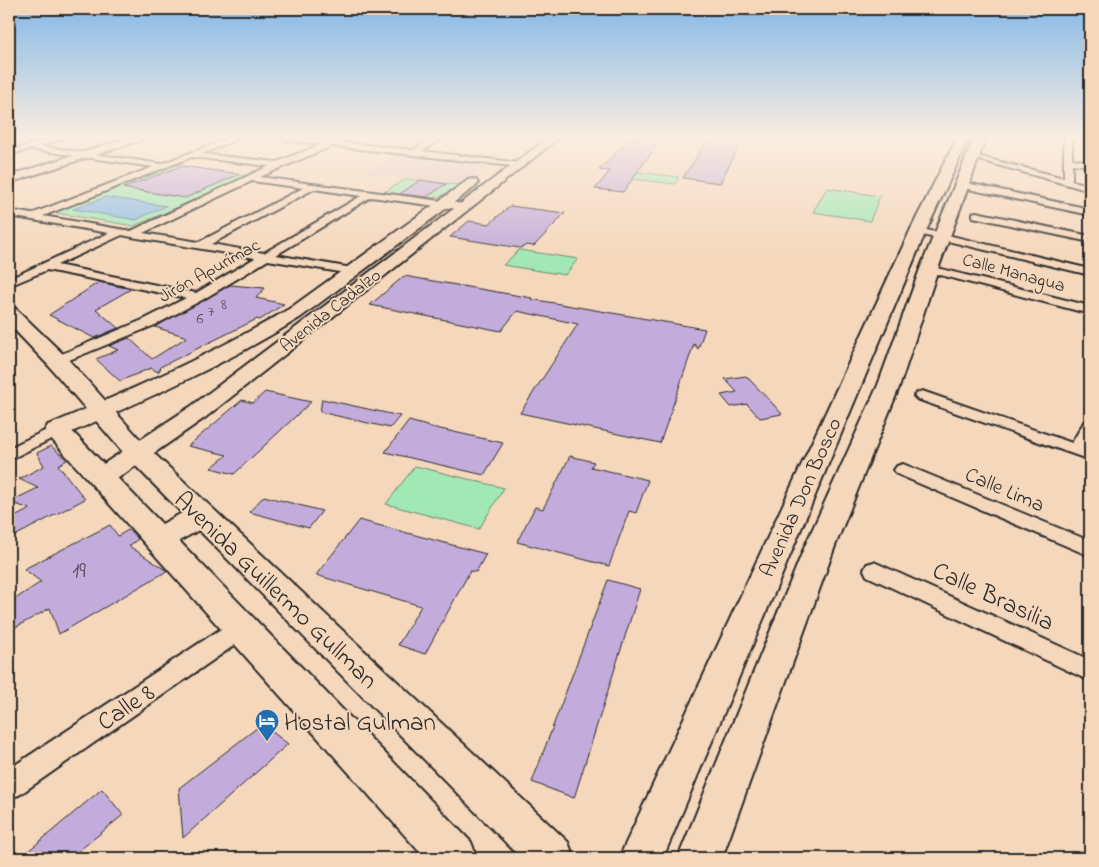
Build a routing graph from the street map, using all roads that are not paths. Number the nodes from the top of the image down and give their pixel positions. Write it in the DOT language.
graph roads {
  1 [pos="128,178"];
  2 [pos="251,178"];
  3 [pos="256,178"];
  4 [pos="477,178"];
  5 [pos="502,178"];
  6 [pos="956,178"];
  7 [pos="964,178"];
  8 [pos="1059,178"];
  9 [pos="1068,178"];
  10 [pos="1068,182"];
  11 [pos="962,185"];
  12 [pos="313,186"];
  13 [pos="1090,188"];
  14 [pos="370,194"];
  15 [pos="442,204"];
  16 [pos="464,207"];
  17 [pos="1090,212"];
  18 [pos="9,213"];
  19 [pos="976,214"];
  20 [pos="31,217"];
  21 [pos="120,232"];
  22 [pos="132,234"];
  23 [pos="930,234"];
  24 [pos="1090,239"];
  25 [pos="201,245"];
  26 [pos="267,257"];
  27 [pos="45,266"];
  28 [pos="929,268"];
  29 [pos="352,271"];
  30 [pos="1090,272"];
  31 [pos="9,283"];
  32 [pos="198,297"];
  33 [pos="1090,310"];
  34 [pos="9,313"];
  35 [pos="57,361"];
  36 [pos="922,396"];
  37 [pos="101,411"];
  38 [pos="1090,425"];
  39 [pos="57,430"];
  40 [pos="136,452"];
  41 [pos="1084,453"];
  42 [pos="9,455"];
  43 [pos="903,470"];
  44 [pos="102,477"];
  45 [pos="202,516"];
  46 [pos="159,538"];
  47 [pos="1090,549"];
  48 [pos="874,570"];
  49 [pos="242,628"];
  50 [pos="1090,671"];
  51 [pos="9,785"];
  52 [pos="455,858"];
  53 [pos="552,858"];
  54 [pos="641,858"];
  55 [pos="700,858"];
  1 -- 20 [label="street"];
  2 -- 22 [label="street"];
  3 -- 12 [label="street"];
  4 -- 15 [label="street, Avenida Cadalzo"];
  5 -- 16 [label="street, Avenida Cadalzo"];
  6 -- 23 [label="main road, Avenida Don Bosco"];
  7 -- 11 [label="main road, Avenida Don Bosco"];
  8 -- 10 [label="street"];
  9 -- 10 [label="street"];
  10 -- 13 [label="street"];
  11 -- 17 [label="street"];
  11 -- 23 [label="main road, Avenida Don Bosco"];
  12 -- 14 [label="street"];
  12 -- 25 [label="street"];
  14 -- 15 [label="street"];
  14 -- 26 [label="street, Jirón Apurímac"];
  15 -- 16 [label="street"];
  15 -- 29 [label="street, Avenida Cadalzo"];
  16 -- 40 [label="street, Avenida Cadalzo"];
  18 -- 20 [label="street"];
  19 -- 24 [label="street"];
  20 -- 21 [label="street"];
  21 -- 22 [label="street"];
  21 -- 27 [label="street"];
  22 -- 25 [label="street"];
  23 -- 28 [label="main road, Avenida Don Bosco"];
  23 -- 30 [label="street"];
  23 -- 54 [label="main road, Avenida Don Bosco"];
  25 -- 26 [label="street"];
  26 -- 29 [label="street"];
  26 -- 32 [label="street, Jirón Apurímac"];
  27 -- 31 [label="street"];
  27 -- 32 [label="street"];
  28 -- 33 [label="street, Calle Managua"];
  28 -- 55 [label="main road, Avenida Don Bosco"];
  29 -- 37 [label="street, Avenida Cadalzo"];
  32 -- 35 [label="street, Jirón Apurímac"];
  34 -- 35 [label="main road, Avenida Guillermo Gullman"];
  35 -- 37 [label="main road, Avenida Guillermo Gullman"];
  36 -- 41 [label="street"];
  37 -- 39 [label="street, Avenida Cadalzo"];
  37 -- 40 [label="main road, Avenida Guillermo Gullman"];
  38 -- 41 [label="street"];
  39 -- 42 [label="street"];
  39 -- 44 [label="main road, Avenida Guillermo Gullman"];
  40 -- 44 [label="street, Avenida Cadalzo"];
  40 -- 45 [label="main road, Avenida Guillermo Gullman"];
  43 -- 47 [label="street, Calle Lima"];
  44 -- 46 [label="main road, Avenida Guillermo Gullman"];
  45 -- 46 [label="main road"];
  45 -- 53 [label="main road, Avenida Guillermo Gullman"];
  46 -- 49 [label="main road, Avenida Guillermo Gullman"];
  48 -- 50 [label="street, Calle Brasilia"];
  49 -- 51 [label="street, Calle 8"];
  49 -- 52 [label="main road, Avenida Guillermo Gullman"];
}
